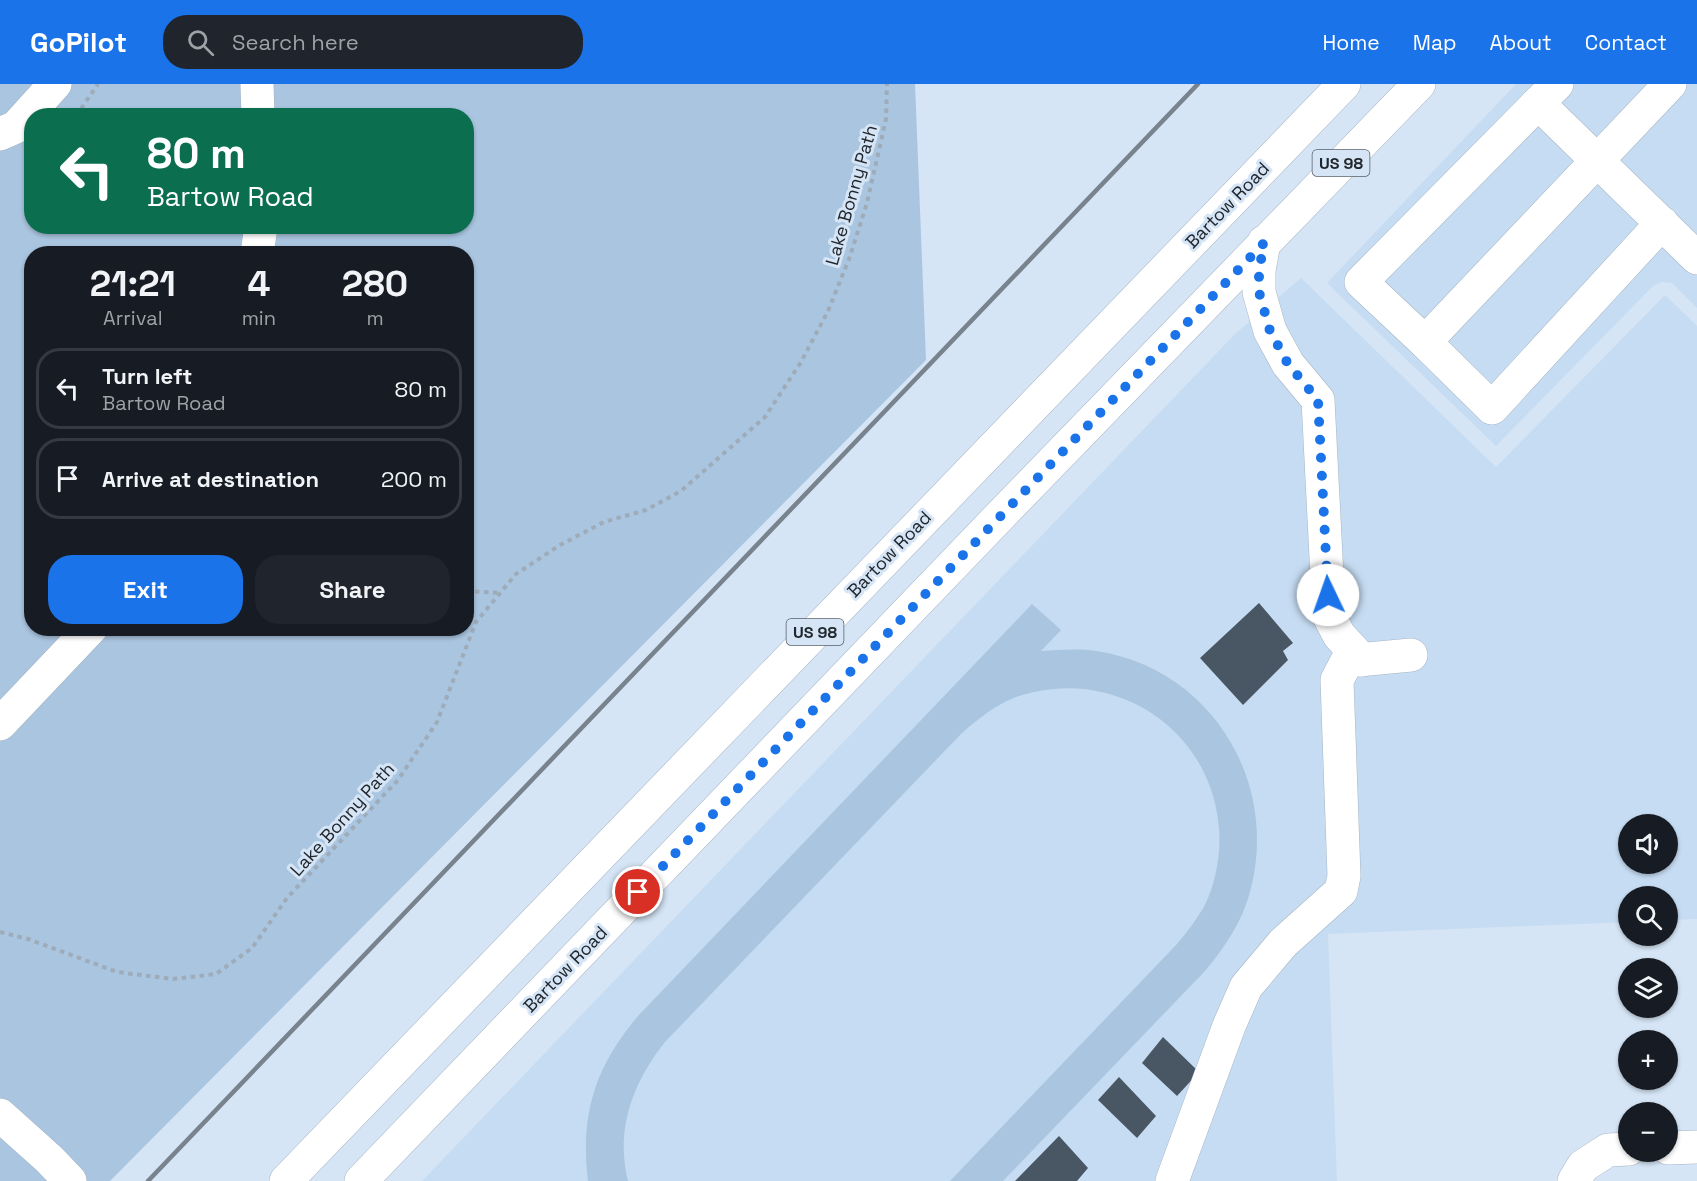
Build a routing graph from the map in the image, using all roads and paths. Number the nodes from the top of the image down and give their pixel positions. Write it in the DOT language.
graph roads {
  1 [pos="55,84"];
  2 [pos="98,84"];
  3 [pos="256,84"];
  4 [pos="887,84"];
  5 [pos="1344,84"];
  6 [pos="1419,84"];
  7 [pos="1670,84"];
  8 [pos="1547,94"];
  9 [pos="33,108"];
  10 [pos="82,108"];
  11 [pos="258,108"];
  12 [pos="24,118"];
  13 [pos="0,134"];
  14 [pos="1598,161"];
  15 [pos="1662,223"];
  16 [pos="1264,243"];
  17 [pos="1697,258"];
  18 [pos="1425,342"];
  19 [pos="474,591"];
  20 [pos="501,593"];
  21 [pos="474,627"];
  22 [pos="83,636"];
  23 [pos="471,636"];
  24 [pos="1411,655"];
  25 [pos="1362,660"];
  26 [pos="0,724"];
  27 [pos="0,932"];
  28 [pos="0,1115"];
  29 [pos="1697,1147"];
  30 [pos="1678,1148"];
  31 [pos="1618,1150"];
  32 [pos="70,1181"];
  33 [pos="286,1181"];
  34 [pos="361,1181"];
  35 [pos="1172,1181"];
  36 [pos="1574,1181"];
  1 -- 9 [label="main road"];
  2 -- 10 [label="path"];
  3 -- 11 [label="main road"];
  4 -- 20 [label="path, Lake Bonny Path"];
  5 -- 33 [label="main road, Bartow Road / US 98"];
  6 -- 16 [label="main road, Bartow Road / US 98"];
  7 -- 14 [label="main road"];
  8 -- 14 [label="main road"];
  8 -- 18 [label="main road"];
  12 -- 13 [label="main road"];
  14 -- 15 [label="main road"];
  14 -- 18 [label="main road"];
  15 -- 17 [label="main road"];
  15 -- 18 [label="main road"];
  16 -- 25 [label="main road"];
  16 -- 34 [label="main road, Bartow Road / US 98"];
  19 -- 20 [label="path"];
  20 -- 21 [label="path, Lake Bonny Path"];
  22 -- 26 [label="main road"];
  23 -- 27 [label="path, Lake Bonny Path"];
  24 -- 25 [label="main road"];
  25 -- 35 [label="main road"];
  28 -- 32 [label="main road"];
  29 -- 30 [label="main road"];
  31 -- 36 [label="main road"];
}
